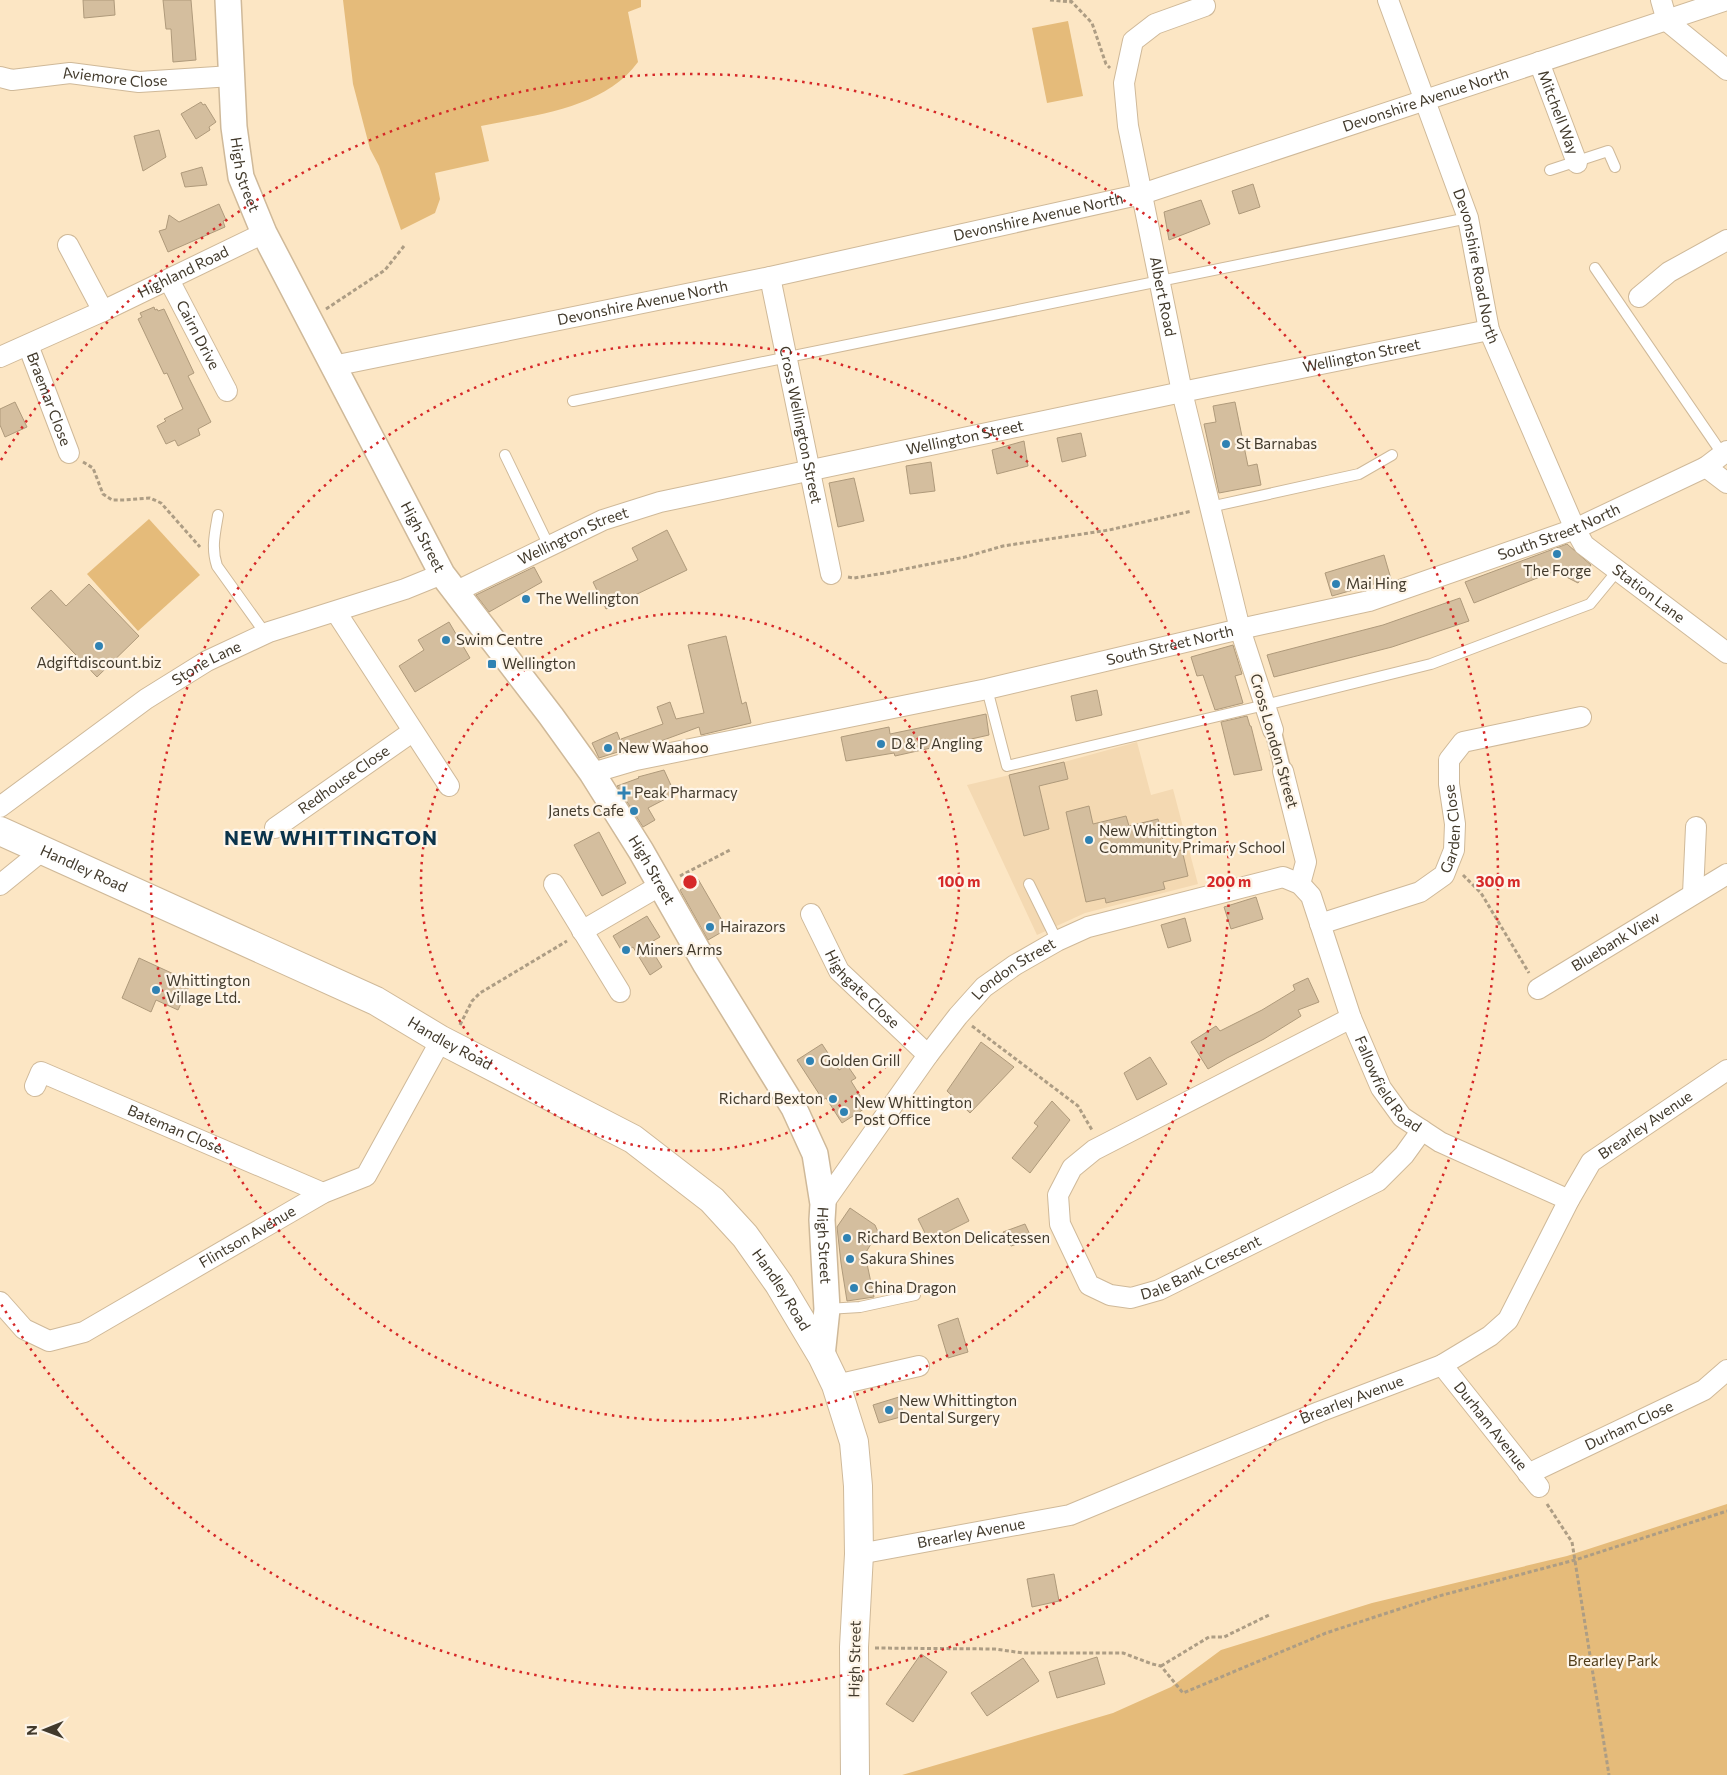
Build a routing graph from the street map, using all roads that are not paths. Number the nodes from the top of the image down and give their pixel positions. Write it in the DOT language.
graph roads {
  1 [pos="228,0"];
  2 [pos="1388,0"];
  3 [pos="1661,0"];
  4 [pos="1727,0"];
  5 [pos="1205,6"];
  6 [pos="1667,21"];
  7 [pos="1539,62"];
  8 [pos="1727,70"];
  9 [pos="232,76"];
  10 [pos="0,77"];
  11 [pos="1425,101"];
  12 [pos="1576,163"];
  13 [pos="1615,167"];
  14 [pos="1550,170"];
  15 [pos="1142,194"];
  16 [pos="1468,218"];
  17 [pos="264,233"];
  18 [pos="1727,240"];
  19 [pos="68,245"];
  20 [pos="1595,268"];
  21 [pos="770,277"];
  22 [pos="169,280"];
  23 [pos="1159,281"];
  24 [pos="1639,296"];
  25 [pos="103,311"];
  26 [pos="1489,330"];
  27 [pos="28,345"];
  28 [pos="0,357"];
  29 [pos="788,357"];
  30 [pos="333,366"];
  31 [pos="227,391"];
  32 [pos="1182,392"];
  33 [pos="573,401"];
  34 [pos="69,453"];
  35 [pos="1725,453"];
  36 [pos="505,455"];
  37 [pos="1392,455"];
  38 [pos="1706,467"];
  39 [pos="810,470"];
  40 [pos="1727,483"];
  41 [pos="1210,507"];
  42 [pos="218,515"];
  43 [pos="1576,529"];
  44 [pos="549,546"];
  45 [pos="1618,570"];
  46 [pos="831,574"];
  47 [pos="448,583"];
  48 [pos="336,612"];
  49 [pos="1240,628"];
  50 [pos="265,633"];
  51 [pos="1727,653"];
  52 [pos="987,689"];
  53 [pos="1265,705"];
  54 [pos="1581,717"];
  55 [pos="1273,730"];
  56 [pos="412,732"];
  57 [pos="1283,771"];
  58 [pos="592,774"];
  59 [pos="449,786"];
  60 [pos="0,807"];
  61 [pos="1696,827"];
  62 [pos="275,828"];
  63 [pos="0,831"];
  64 [pos="43,850"];
  65 [pos="1727,874"];
  66 [pos="554,884"];
  67 [pos="1029,884"];
  68 [pos="1300,884"];
  69 [pos="0,885"];
  70 [pos="661,886"];
  71 [pos="1693,894"];
  72 [pos="811,914"];
  73 [pos="1320,924"];
  74 [pos="582,931"];
  75 [pos="1057,941"];
  76 [pos="1538,989"];
  77 [pos="620,992"];
  78 [pos="1351,1018"];
  79 [pos="445,1042"];
  80 [pos="928,1054"];
  81 [pos="1727,1070"];
  82 [pos="35,1086"];
  83 [pos="1422,1130"];
  84 [pos="323,1192"];
  85 [pos="1569,1200"];
  86 [pos="823,1204"];
  87 [pos="915,1295"];
  88 [pos="0,1302"];
  89 [pos="827,1309"];
  90 [pos="822,1356"];
  91 [pos="1442,1365"];
  92 [pos="918,1366"];
  93 [pos="1727,1370"];
  94 [pos="836,1385"];
  95 [pos="1534,1480"];
  96 [pos="859,1554"];
  97 [pos="854,1775"];
  1 -- 9 [label="street, High Street"];
  2 -- 11 [label="street, Devonshire Road North"];
  3 -- 6 [label="street"];
  4 -- 6 [label="street, Devonshire Avenue North"];
  5 -- 15 [label="street, Albert Road"];
  6 -- 7 [label="street, Devonshire Avenue North"];
  6 -- 8 [label="street"];
  7 -- 11 [label="street, Devonshire Avenue North"];
  7 -- 12 [label="street, Mitchell Way"];
  9 -- 10 [label="street, Aviemore Close"];
  9 -- 17 [label="street, High Street"];
  11 -- 15 [label="street, Devonshire Avenue North"];
  11 -- 16 [label="street, Devonshire Road North"];
  12 -- 13 [label="lane"];
  12 -- 14 [label="lane"];
  15 -- 21 [label="street, Devonshire Avenue North"];
  15 -- 23 [label="street, Albert Road"];
  16 -- 23 [label="lane"];
  16 -- 26 [label="street, Devonshire Road North"];
  17 -- 22 [label="street, Highland Road"];
  17 -- 30 [label="street, High Street"];
  18 -- 24 [label="street"];
  19 -- 25 [label="street"];
  20 -- 35 [label="lane"];
  21 -- 29 [label="street, Cross Wellington Street"];
  21 -- 30 [label="street, Devonshire Avenue North"];
  22 -- 25 [label="street, Highland Road"];
  22 -- 31 [label="street, Cairn Drive"];
  23 -- 29 [label="lane"];
  23 -- 32 [label="street, Albert Road"];
  25 -- 27 [label="street, Highland Road"];
  26 -- 32 [label="street, Wellington Street"];
  26 -- 43 [label="street, Devonshire Road North"];
  27 -- 28 [label="street, Highland Road"];
  27 -- 34 [label="street, Braemar Close"];
  29 -- 33 [label="lane"];
  29 -- 39 [label="street, Cross Wellington Street"];
  30 -- 47 [label="street, High Street"];
  32 -- 39 [label="street, Wellington Street"];
  32 -- 41 [label="street, Albert Road"];
  35 -- 38 [label="street, South Street North"];
  36 -- 44 [label="lane"];
  37 -- 41 [label="lane"];
  38 -- 40 [label="street"];
  38 -- 43 [label="street, South Street North"];
  39 -- 44 [label="street, Wellington Street"];
  39 -- 46 [label="street, Cross Wellington Street"];
  41 -- 49 [label="street, Albert Road"];
  42 -- 50 [label="lane"];
  43 -- 45 [label="street, Station Lane"];
  43 -- 49 [label="street, South Street North"];
  44 -- 47 [label="street, Wellington Street"];
  45 -- 51 [label="street, Station Lane"];
  45 -- 53 [label="lane"];
  47 -- 48 [label="street, Stone Lane"];
  47 -- 58 [label="street, High Street"];
  48 -- 50 [label="street, Stone Lane"];
  48 -- 56 [label="street"];
  49 -- 52 [label="street, South Street North"];
  49 -- 53 [label="street, Cross London Street"];
  50 -- 60 [label="street, Stone Lane"];
  52 -- 53 [label="lane"];
  52 -- 58 [label="street, South Street North"];
  53 -- 55 [label="street, Cross London Street"];
  54 -- 73 [label="street, Garden Close"];
  55 -- 57 [label="street, Cross London Street"];
  56 -- 59 [label="street"];
  56 -- 62 [label="street, Redhouse Close"];
  57 -- 68 [label="street, Cross London Street"];
  58 -- 70 [label="street, High Street"];
  61 -- 71 [label="street"];
  63 -- 64 [label="main road, Handley Road"];
  64 -- 69 [label="street"];
  64 -- 79 [label="main road, Handley Road"];
  65 -- 71 [label="street, Bluebank View"];
  66 -- 74 [label="street"];
  67 -- 75 [label="lane"];
  68 -- 73 [label="street, Fallowfield Road"];
  68 -- 75 [label="street, London Street"];
  70 -- 74 [label="street"];
  70 -- 86 [label="street, High Street"];
  71 -- 76 [label="street, Bluebank View"];
  72 -- 80 [label="street, Highgate Close"];
  73 -- 78 [label="street, Fallowfield Road"];
  74 -- 77 [label="street"];
  75 -- 80 [label="street, London Street"];
  78 -- 83 [label="street, Fallowfield Road"];
  78 -- 83 [label="street, Dale Bank Crescent"];
  79 -- 84 [label="street, Flintson Avenue"];
  79 -- 90 [label="main road, Handley Road"];
  80 -- 86 [label="street, London Street"];
  81 -- 85 [label="street, Brearley Avenue"];
  82 -- 84 [label="street, Bateman Close"];
  83 -- 85 [label="street, Fallowfield Road"];
  84 -- 88 [label="street, Flintson Avenue"];
  85 -- 91 [label="street, Brearley Avenue"];
  86 -- 89 [label="street, High Street"];
  87 -- 89 [label="lane"];
  89 -- 90 [label="street, High Street"];
  90 -- 94 [label="main road, High Street"];
  91 -- 95 [label="street, Durham Avenue"];
  91 -- 96 [label="street, Brearley Avenue"];
  92 -- 94 [label="street"];
  93 -- 95 [label="street, Durham Close"];
  94 -- 96 [label="main road, High Street"];
  96 -- 97 [label="main road, High Street"];
}
